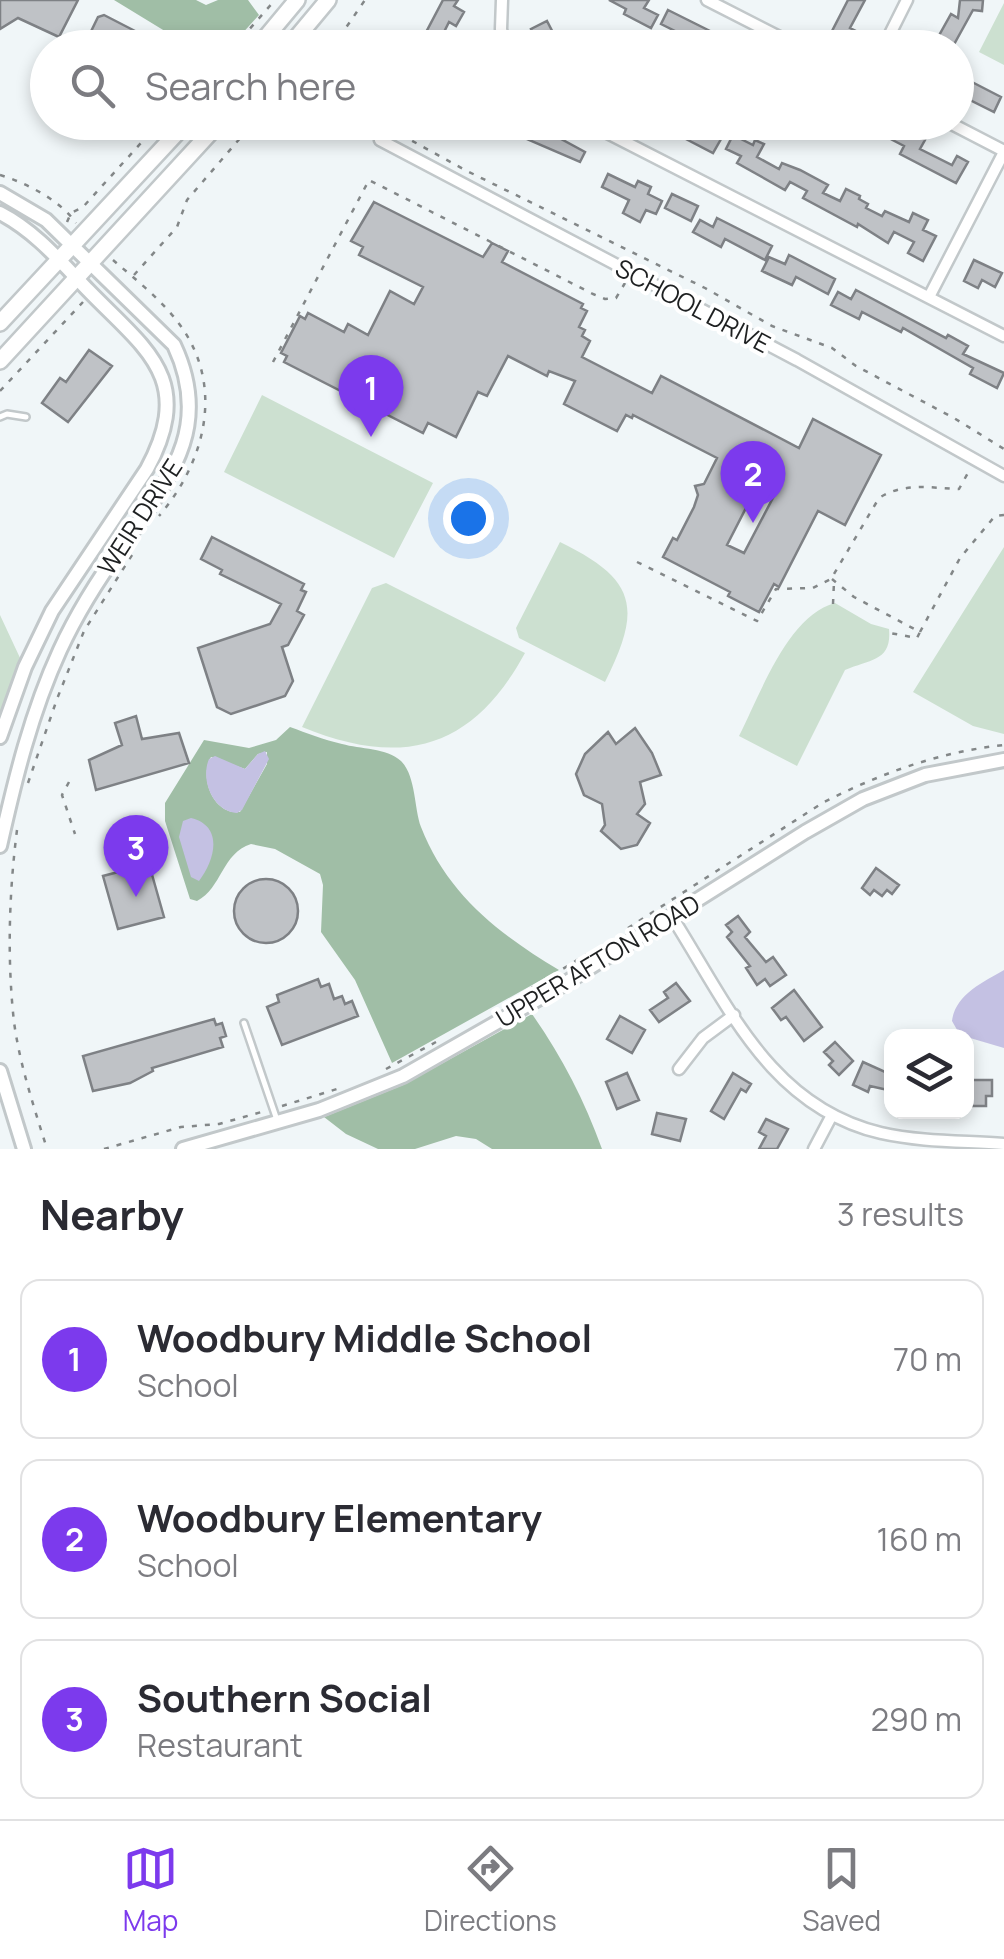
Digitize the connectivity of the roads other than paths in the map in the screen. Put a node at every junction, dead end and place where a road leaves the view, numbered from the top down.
1 (297, 0) edge
2 (328, 0) edge
3 (502, 0) edge
4 (709, 0) edge
5 (907, 0) edge
6 (271, 30) edge
7 (303, 30) edge
8 (501, 30) edge
9 (766, 30) edge
10 (892, 30) edge
11 (974, 136) edge
12 (170, 140) edge
13 (204, 140) edge
14 (380, 140) dead end
15 (621, 140) edge
16 (1004, 152) edge
17 (0, 193) edge
18 (0, 213) edge
19 (73, 246) junction
20 (60, 261) junction
21 (90, 264) junction
22 (77, 278) junction
23 (929, 297) junction
24 (0, 324) edge
25 (1004, 336) edge
26 (0, 361) edge
27 (0, 417) edge
28 (26, 417) dead end
29 (1004, 476) edge
30 (0, 737) edge
31 (1004, 760) edge
32 (0, 846) edge
33 (672, 918) junction
34 (734, 1015) junction
35 (244, 1024) dead end
36 (678, 1069) dead end
37 (0, 1071) edge
38 (276, 1115) junction
39 (832, 1115) junction
40 (1004, 1144) edge
41 (24, 1149) edge
42 (184, 1149) edge
43 (814, 1149) edge

1 - 6 main road
2 - 7 main road
3 - 8 street
4 - 9 street
5 - 10 street
11 - 16 street
12 - 19 main road
13 - 21 main road
14 - 29 street, SCHOOL DRIVE
15 - 23 street
16 - 23 street
17 - 19 street, WEIR DRIVE
18 - 20 street, WEIR DRIVE
19 - 20 main road
19 - 21 street, WEIR DRIVE
20 - 22 street, WEIR DRIVE
20 - 24 main road
21 - 22 main road
21 - 32 street, WEIR DRIVE
22 - 26 main road
22 - 30 street, WEIR DRIVE
23 - 25 street
27 - 28 lane
31 - 33 street, UPPER AFTON ROAD
33 - 34 street
33 - 38 street, UPPER AFTON ROAD
34 - 36 street
34 - 39 street
35 - 38 lane
37 - 41 street
38 - 42 street, UPPER AFTON ROAD
39 - 40 street
39 - 43 street

